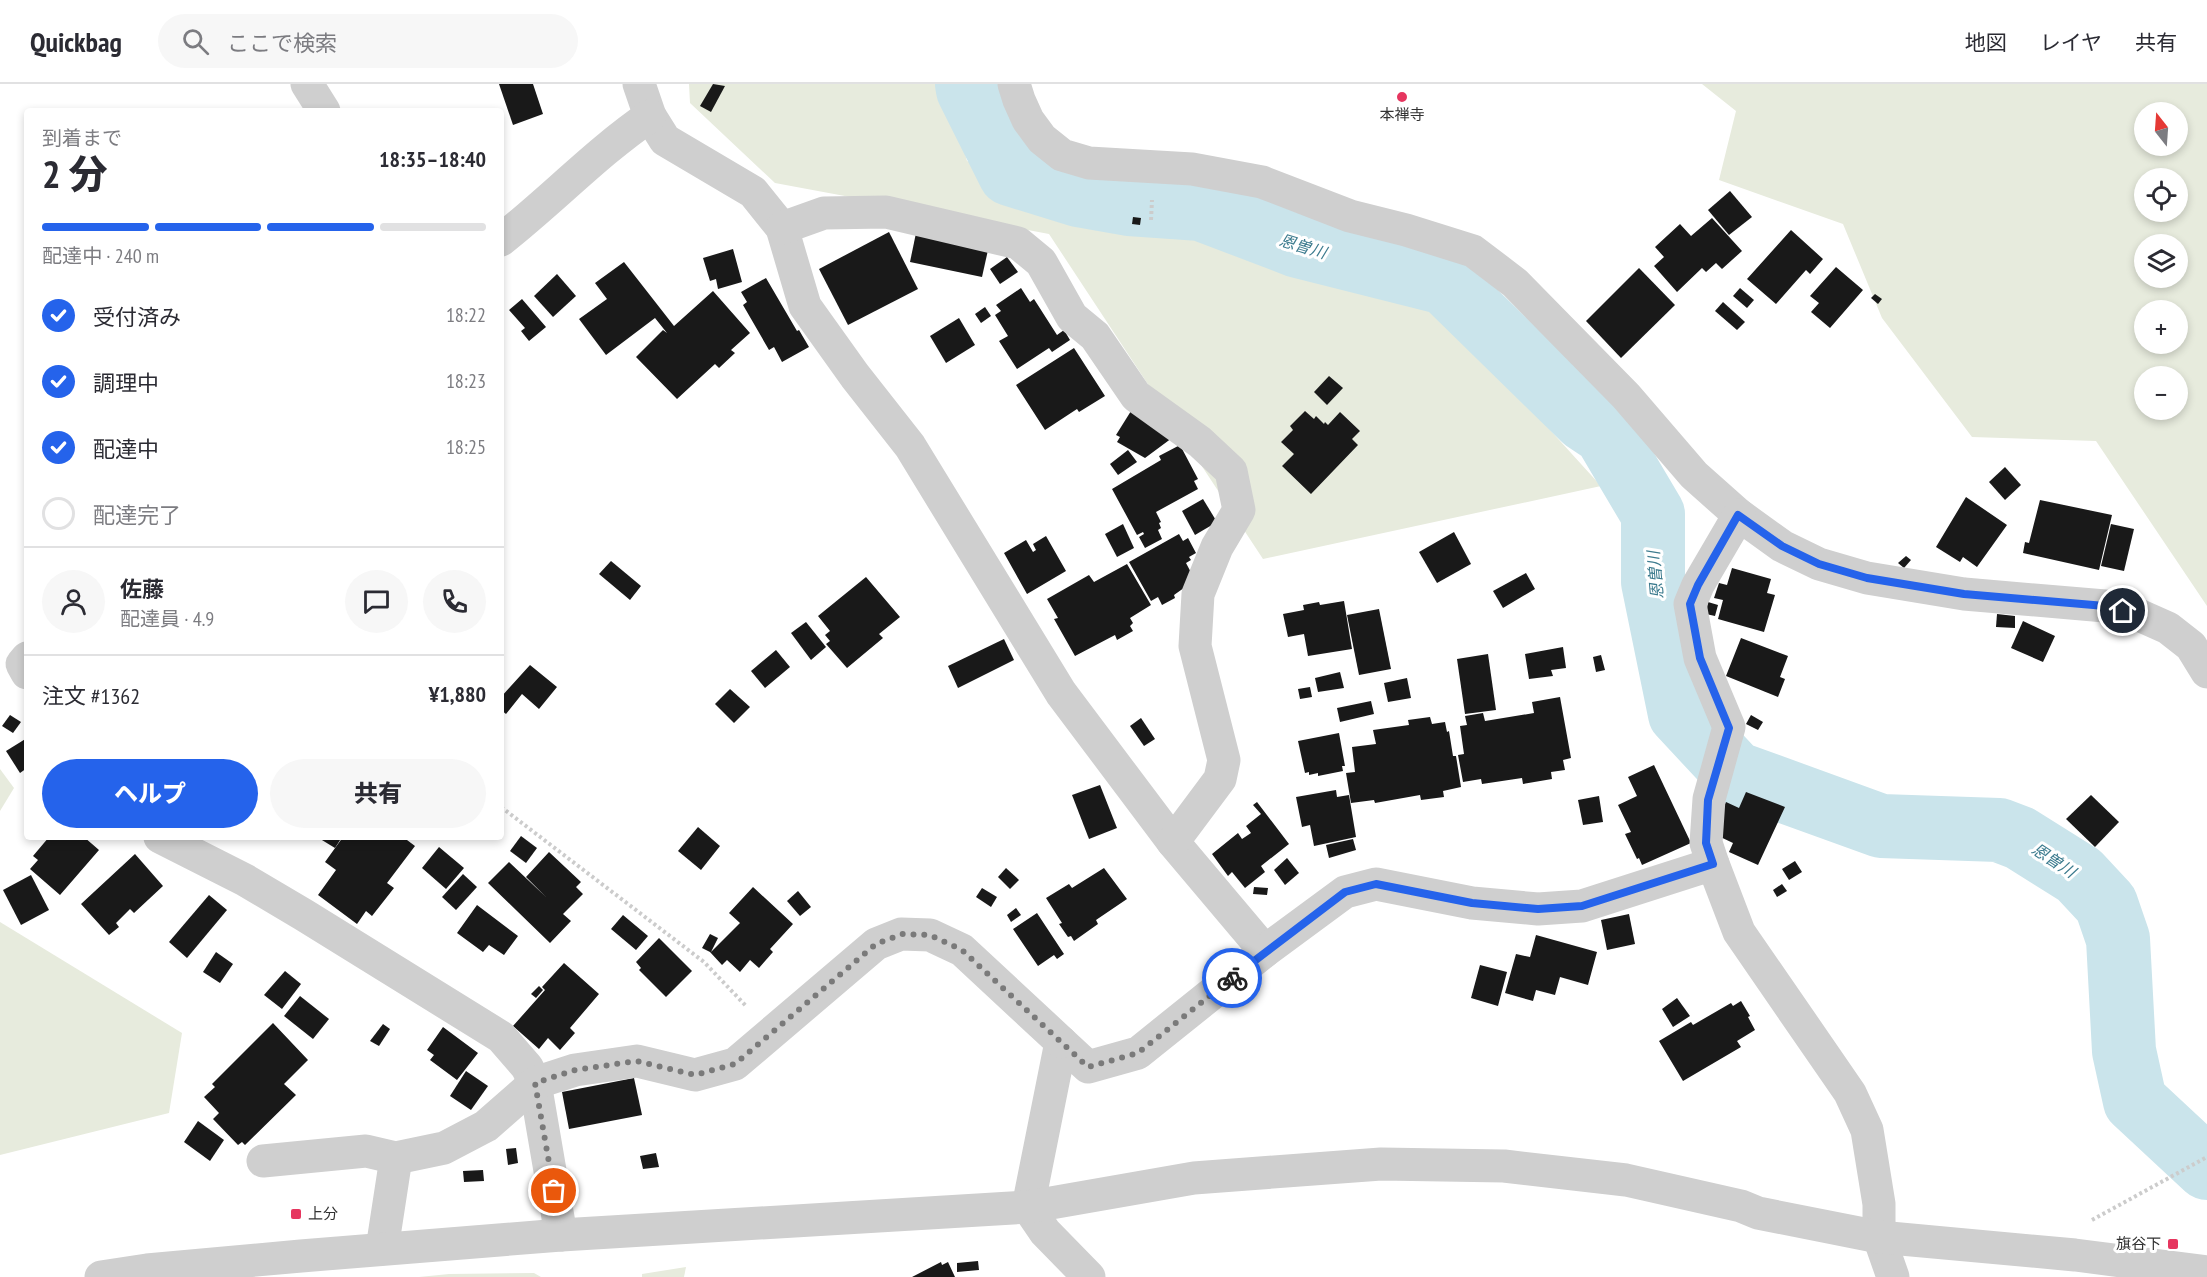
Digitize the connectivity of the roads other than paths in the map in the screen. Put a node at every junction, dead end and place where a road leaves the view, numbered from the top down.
1 (307, 84) edge
2 (639, 84) edge
3 (1014, 84) edge
4 (322, 108) edge
5 (650, 116) junction
6 (783, 228) junction
7 (504, 238) edge
8 (1738, 515) junction
9 (2207, 672) edge
10 (166, 840) edge
11 (1173, 842) junction
12 (1713, 864) junction
13 (1265, 951) junction
14 (1061, 1042) junction
15 (535, 1083) junction
16 (396, 1158) junction
17 (262, 1161) dead end
18 (1028, 1207) junction
19 (561, 1235) junction
20 (1880, 1237) junction
21 (382, 1249) junction
22 (2207, 1272) edge
23 (101, 1277) edge
24 (1089, 1277) edge
25 (1893, 1277) edge

1 - 4 street
2 - 5 street
3 - 8 street
5 - 6 street
5 - 7 street
6 - 11 street
6 - 11 street
8 - 9 street
8 - 12 street
10 - 15 street
11 - 13 street
12 - 13 street
12 - 20 street
13 - 14 street
14 - 15 street
14 - 18 street
15 - 16 street
15 - 19 street
16 - 17 street
16 - 21 street
18 - 19 street
18 - 20 street
18 - 24 street
19 - 21 street
20 - 22 street
20 - 25 street
21 - 23 street

